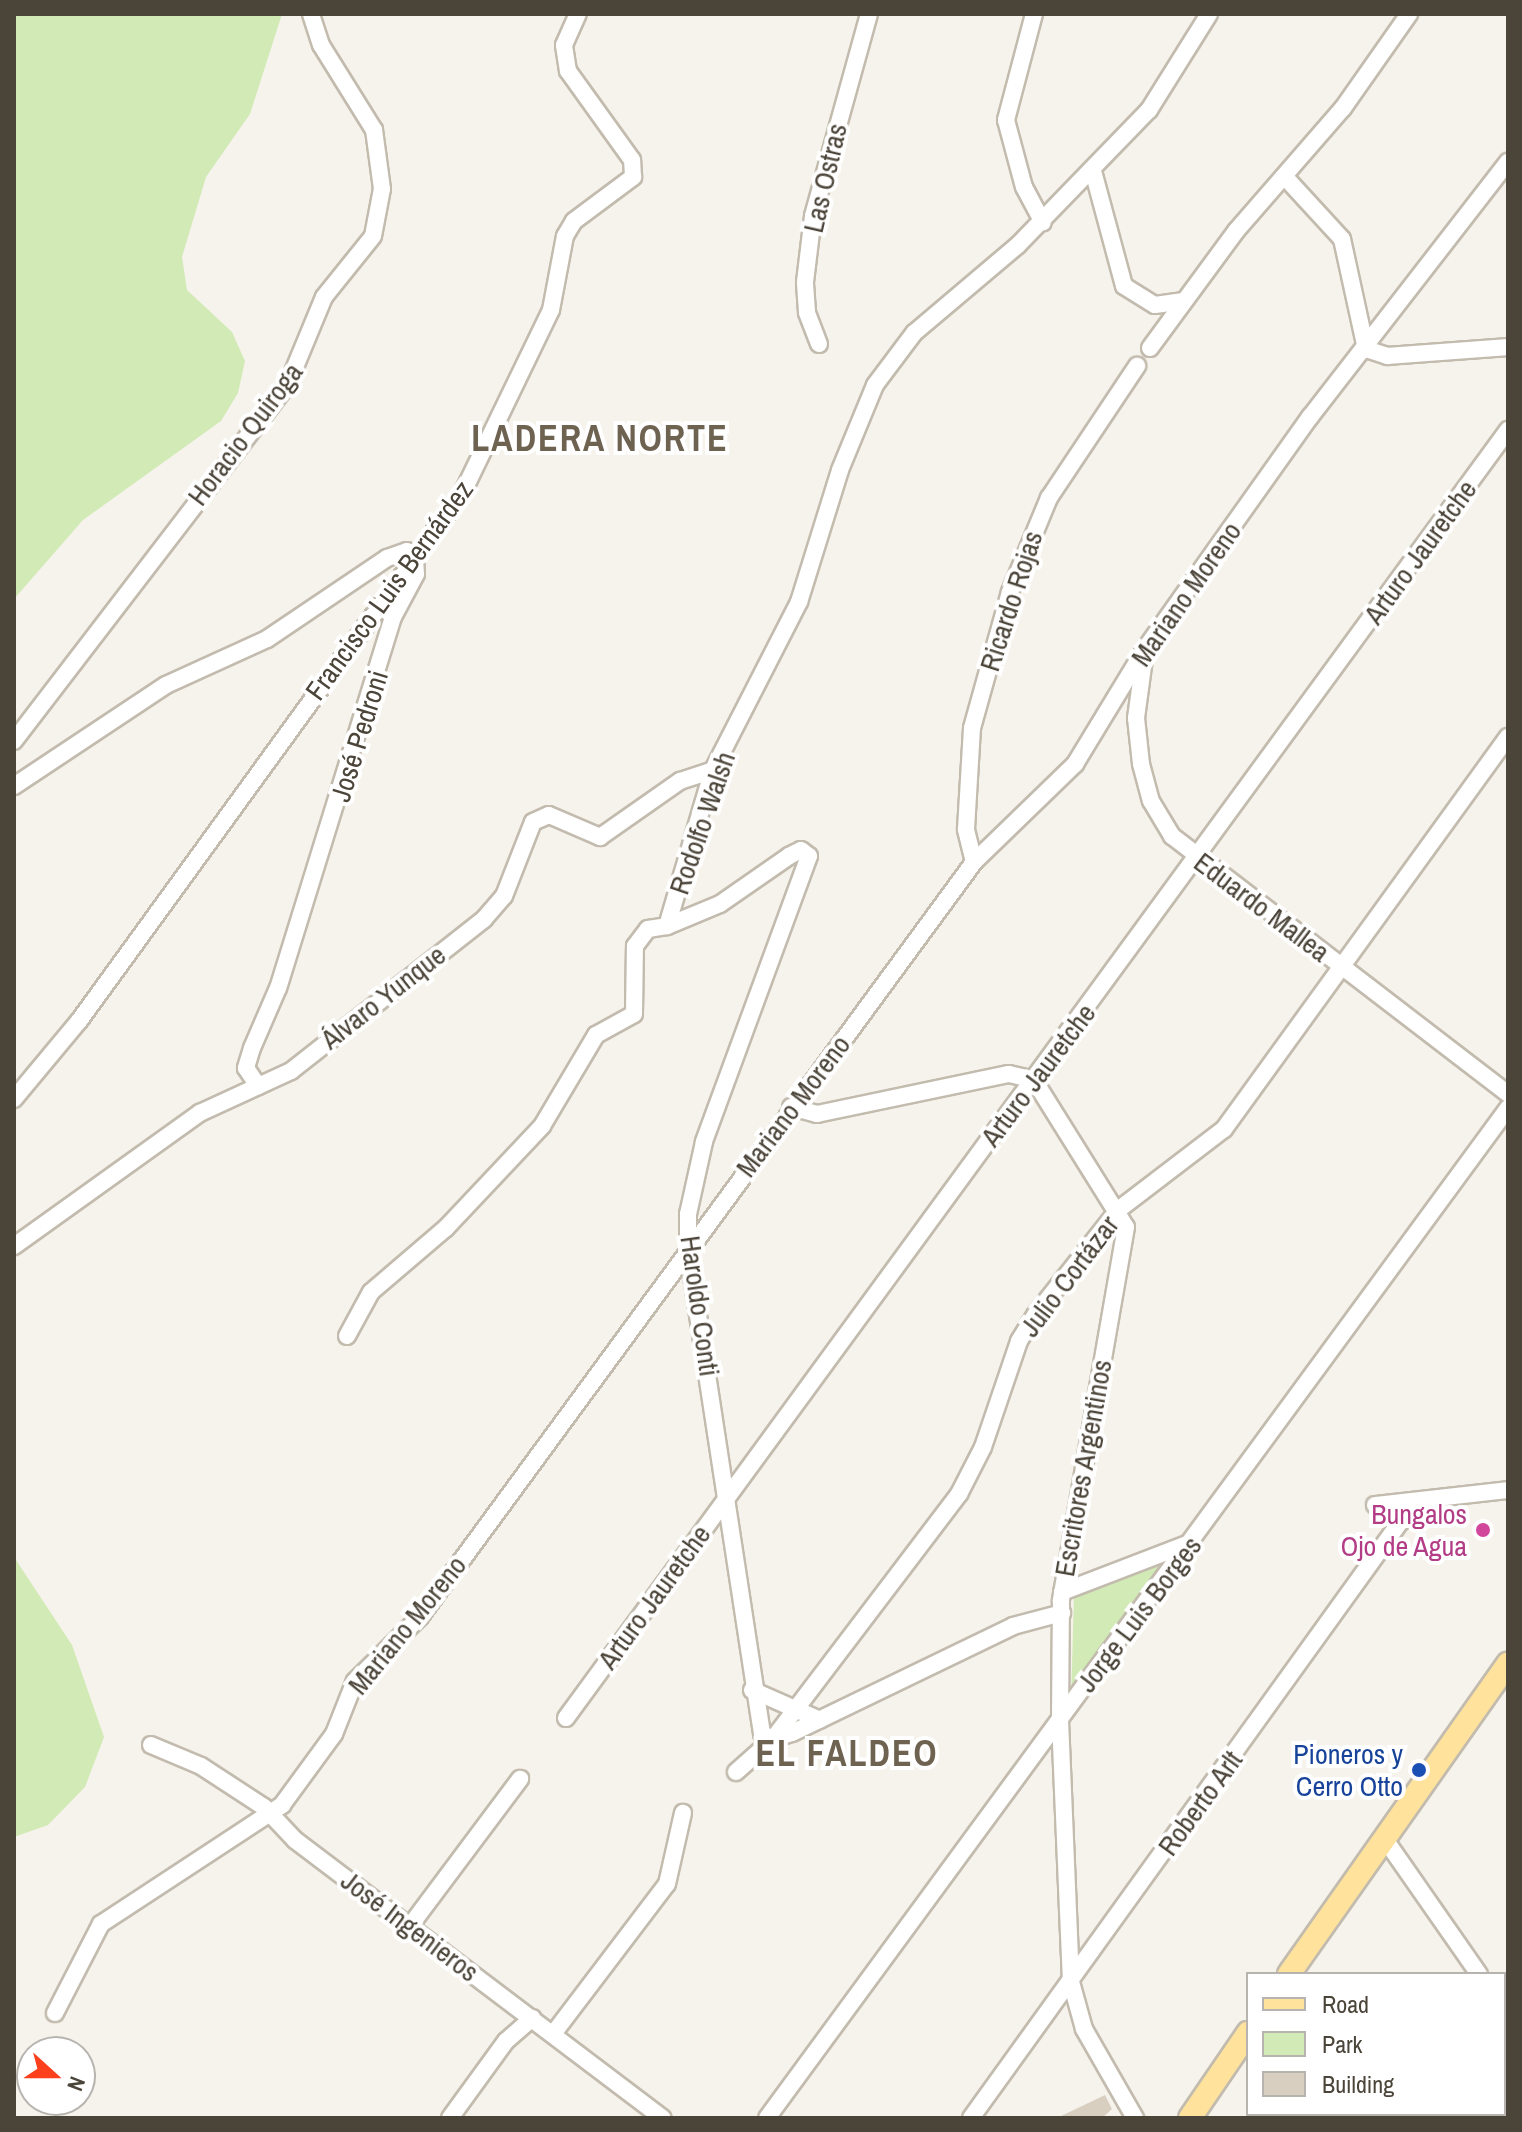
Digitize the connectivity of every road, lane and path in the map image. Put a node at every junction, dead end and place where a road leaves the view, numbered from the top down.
1 (311, 14) edge
2 (578, 14) edge
3 (869, 14) edge
4 (1034, 14) edge
5 (1209, 14) edge
6 (1409, 14) edge
7 (1508, 162) edge
8 (1093, 171) junction
9 (1285, 177) junction
10 (1043, 222) junction
11 (1184, 301) junction
12 (819, 344) dead end
13 (1508, 347) edge
14 (1150, 348) dead end
15 (1366, 349) junction
16 (1137, 366) dead end
17 (1508, 430) edge
18 (415, 557) junction
19 (1145, 649) junction
20 (1508, 737) edge
21 (14, 741) edge
22 (713, 770) junction
23 (14, 786) edge
24 (1197, 859) junction
25 (974, 862) junction
26 (667, 926) junction
27 (1340, 966) junction
28 (1034, 1080) junction
29 (258, 1086) junction
30 (1508, 1094) edge
31 (14, 1099) edge
32 (791, 1107) junction
33 (1508, 1108) edge
34 (1118, 1210) junction
35 (14, 1246) edge
36 (688, 1250) junction
37 (347, 1336) dead end
38 (1508, 1490) edge
39 (729, 1494) junction
40 (1437, 1501) junction
41 (1375, 1505) dead end
42 (1192, 1542) junction
43 (1062, 1592) junction
44 (1062, 1613) junction
45 (1505, 1675) edge
46 (752, 1690) junction
47 (794, 1708) junction
48 (566, 1718) dead end
49 (820, 1720) junction
50 (1060, 1720) junction
51 (773, 1739) junction
52 (151, 1745) dead end
53 (736, 1772) dead end
54 (520, 1779) dead end
55 (683, 1813) dead end
56 (270, 1814) junction
57 (1384, 1838) junction
58 (410, 1926) junction
59 (1290, 1972) edge
60 (1478, 1972) edge
61 (1071, 1982) junction
62 (55, 2013) dead end
63 (532, 2018) junction
64 (553, 2034) junction
65 (1246, 2036) edge
66 (450, 2118) edge
67 (663, 2118) edge
68 (767, 2118) edge
69 (971, 2118) edge
70 (1135, 2118) edge
71 (1190, 2118) edge

1 - 21 street, Horacio Quiroga
2 - 18 street, Francisco Luis Bernárdez
3 - 12 street, Las Ostras
4 - 10 street
5 - 8 street, Rodolfo Walsh
6 - 9 street
7 - 15 street, Mariano Moreno
8 - 10 street, Rodolfo Walsh
8 - 11 street
9 - 11 street
9 - 15 street
10 - 22 street, Rodolfo Walsh
11 - 14 street
13 - 15 street
15 - 19 street, Mariano Moreno
16 - 25 street, Ricardo Rojas
17 - 24 street, Arturo Jauretche
18 - 23 street
18 - 29 street, José Pedroni
18 - 31 street, Francisco Luis Bernárdez
19 - 24 street, Eduardo Mallea
19 - 25 street, Mariano Moreno
20 - 27 street, Julio Cortázar
22 - 26 street, Rodolfo Walsh
22 - 29 street, Álvaro Yunque
24 - 27 street, Eduardo Mallea
24 - 28 street, Arturo Jauretche
25 - 32 street, Mariano Moreno
26 - 36 street, Haroldo Conti
26 - 37 street, Rodolfo Walsh
27 - 30 street, Eduardo Mallea
27 - 34 street, Julio Cortázar
28 - 32 street
28 - 34 street, Escritores Argentinos
28 - 39 street, Arturo Jauretche
29 - 35 street, Álvaro Yunque
32 - 36 street, Mariano Moreno
33 - 42 street, Jorge Luis Borges
34 - 43 street, Escritores Argentinos
34 - 47 street, Julio Cortázar
36 - 39 street, Haroldo Conti
36 - 56 street, Mariano Moreno
38 - 40 street
39 - 46 street, Haroldo Conti
39 - 48 street, Arturo Jauretche
40 - 41 street
40 - 61 street, Roberto Arlt
42 - 43 street
42 - 50 street, Jorge Luis Borges
43 - 44 street, Escritores Argentinos
44 - 49 street
44 - 50 street, Escritores Argentinos
45 - 57 main road
46 - 47 street
46 - 51 street, Haroldo Conti
47 - 49 street
47 - 51 street, Julio Cortázar
49 - 51 street
50 - 61 street, Escritores Argentinos
50 - 68 street, Jorge Luis Borges
51 - 53 street, Julio Cortázar
52 - 56 street, José Ingenieros
54 - 58 street
55 - 64 street
56 - 58 street, José Ingenieros
56 - 62 street, Mariano Moreno
57 - 59 main road
57 - 60 street
58 - 63 street, José Ingenieros
61 - 69 street, Roberto Arlt
61 - 70 street, Escritores Argentinos
63 - 64 street, José Ingenieros
63 - 66 street
64 - 67 street, José Ingenieros
65 - 71 main road

